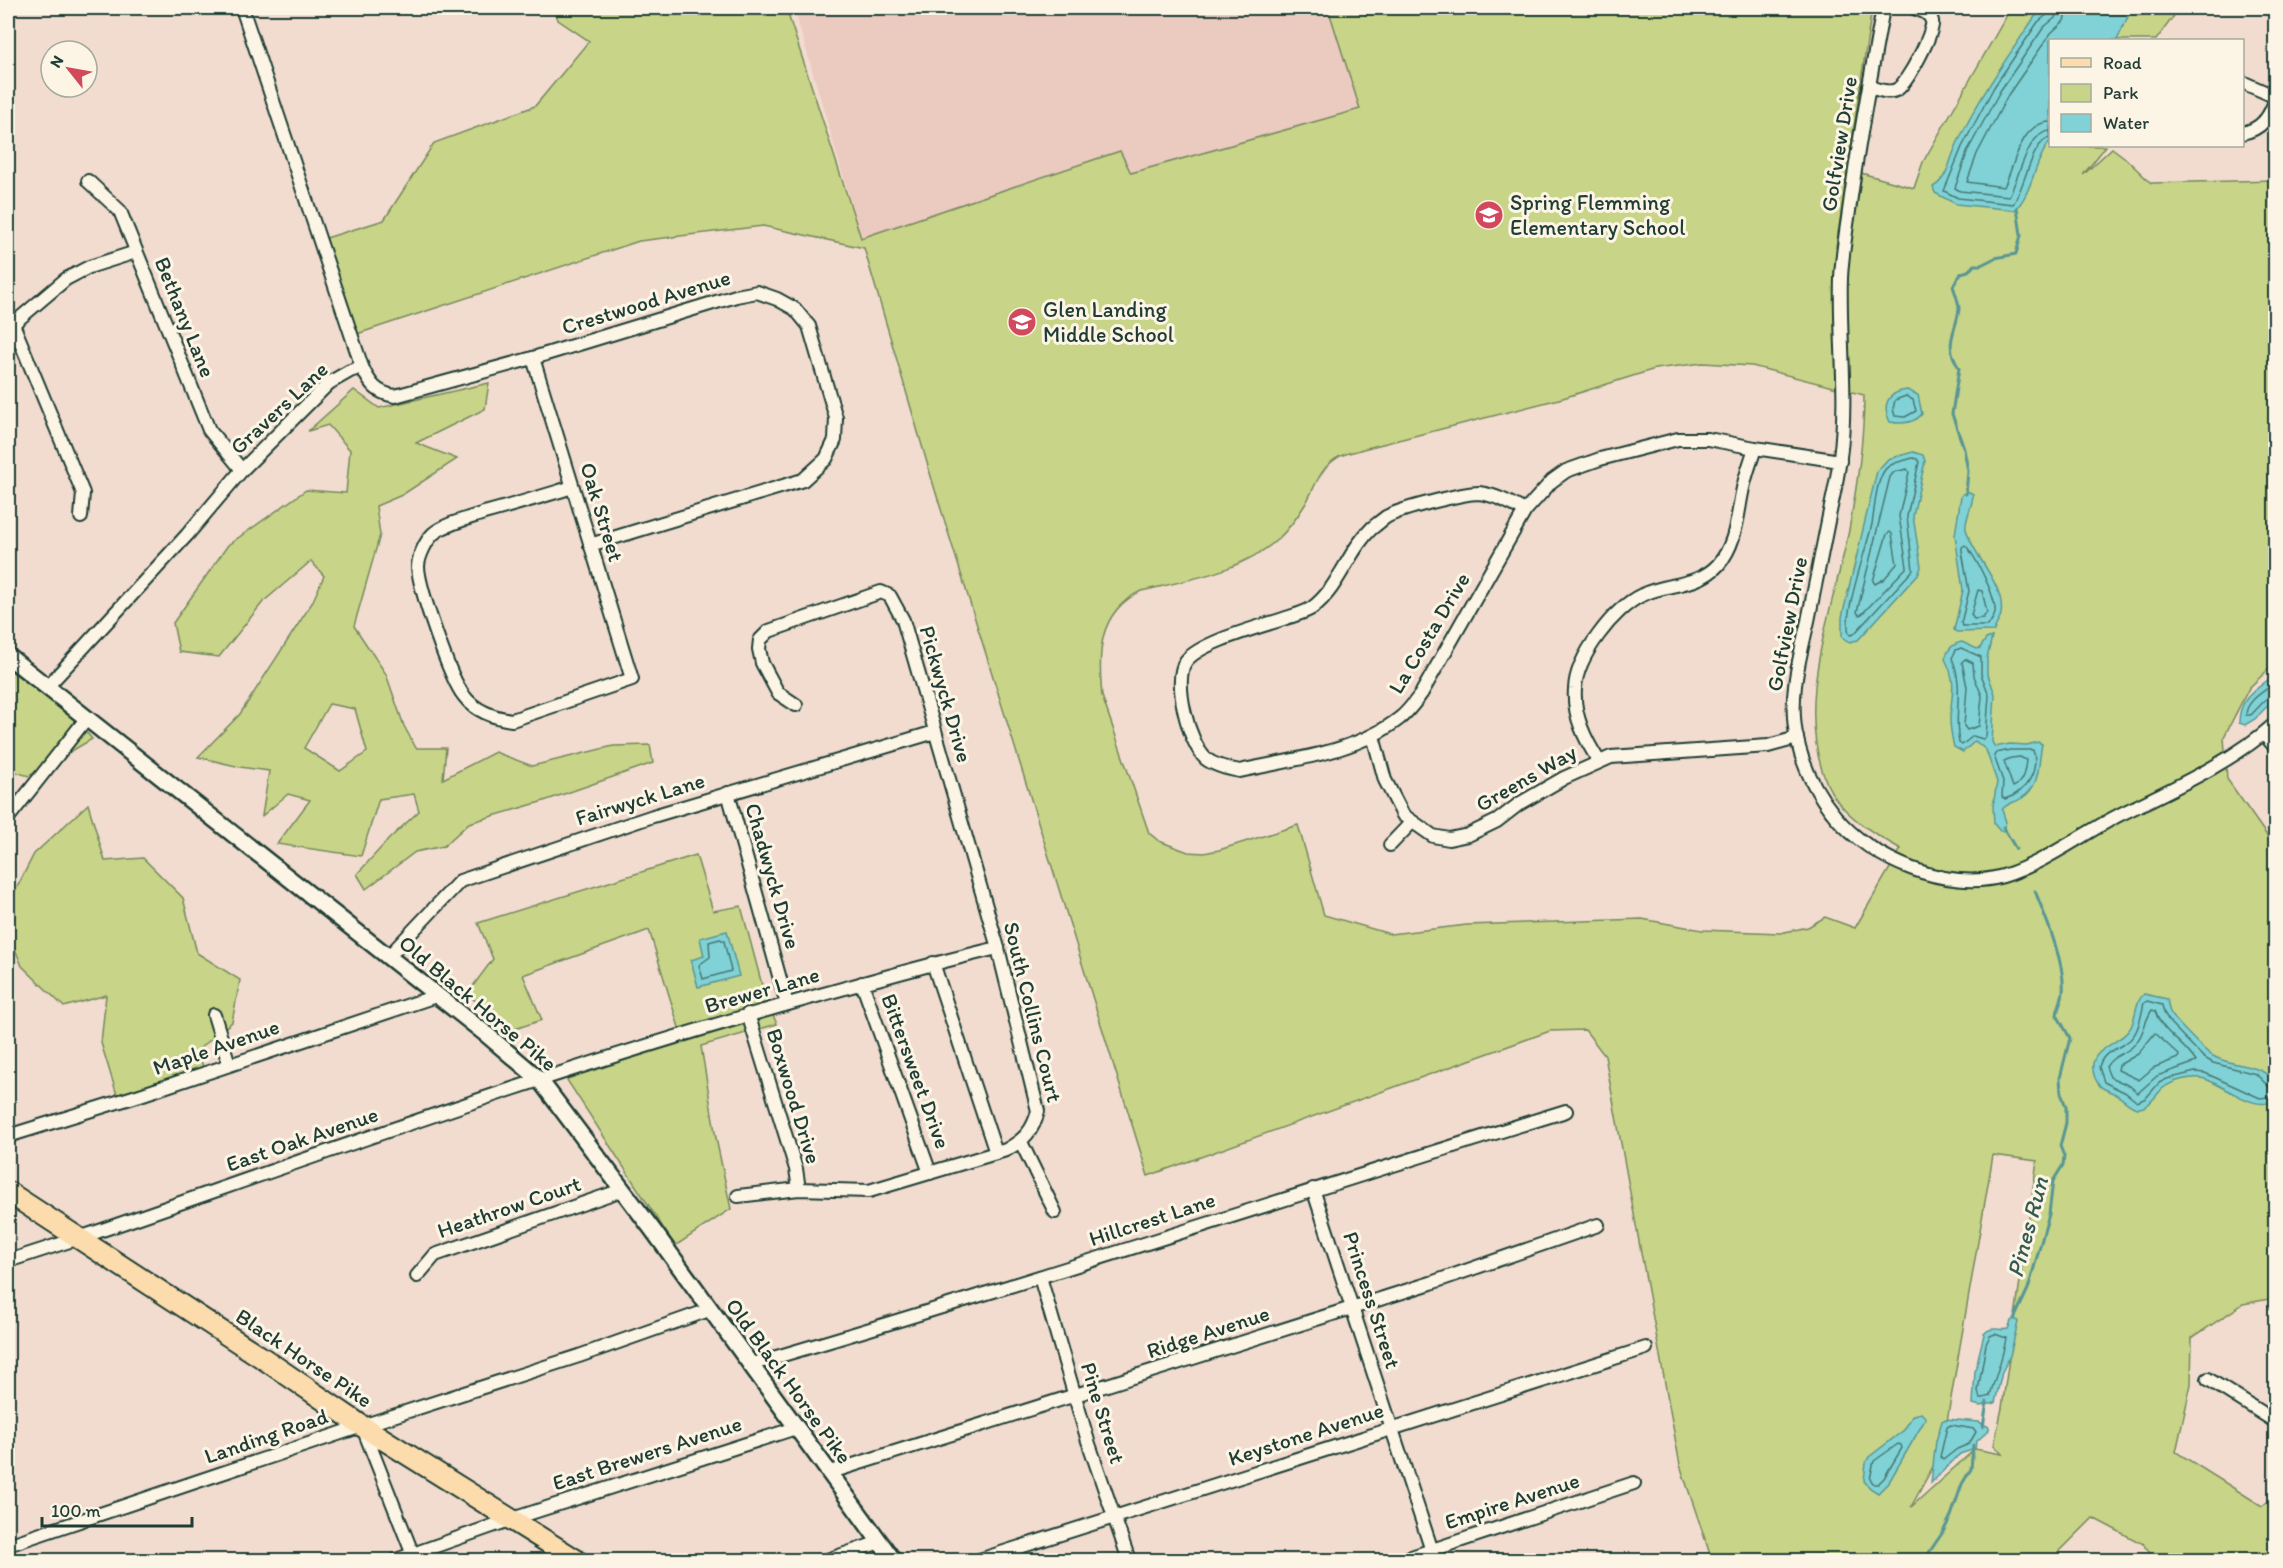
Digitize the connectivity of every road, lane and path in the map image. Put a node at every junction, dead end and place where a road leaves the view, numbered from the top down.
1 (242, 8) edge
2 (1882, 8) edge
3 (1914, 8) edge
4 (2244, 83) edge
5 (1869, 87) junction
6 (2276, 98) edge
7 (2244, 132) edge
8 (88, 181) dead end
9 (136, 252) junction
10 (10, 325) edge
11 (533, 358) junction
12 (362, 367) junction
13 (1755, 448) junction
14 (1840, 461) junction
15 (243, 470) junction
16 (573, 487) junction
17 (1525, 511) junction
18 (81, 517) dead end
19 (590, 545) junction
20 (8, 656) edge
21 (46, 687) junction
22 (796, 705) dead end
23 (86, 719) junction
24 (2276, 723) edge
25 (935, 732) junction
26 (2264, 734) junction
27 (1373, 736) junction
28 (1797, 738) junction
29 (2276, 748) edge
30 (1599, 761) junction
31 (728, 794) junction
32 (958, 812) joint
33 (8, 818) edge
34 (1412, 822) junction
35 (1390, 845) dead end
36 (998, 948) junction
37 (388, 957) junction
38 (933, 963) junction
39 (862, 983) junction
40 (436, 996) junction
41 (787, 1004) junction
42 (748, 1014) junction
43 (214, 1015) dead end
44 (229, 1064) junction
45 (539, 1079) junction
46 (1566, 1111) dead end
47 (8, 1136) edge
48 (1021, 1142) junction
49 (996, 1153) junction
50 (930, 1173) junction
51 (799, 1189) junction
52 (1313, 1189) junction
53 (622, 1190) junction
54 (8, 1192) edge
55 (738, 1196) dead end
56 (1055, 1212) dead end
57 (1598, 1225) dead end
58 (79, 1238) junction
59 (8, 1261) edge
60 (417, 1276) dead end
61 (1040, 1277) junction
62 (1353, 1307) junction
63 (709, 1310) junction
64 (1646, 1348) dead end
65 (749, 1365) junction
66 (2208, 1379) dead end
67 (1077, 1396) junction
68 (2276, 1422) edge
69 (362, 1426) junction
70 (796, 1428) junction
71 (1391, 1429) junction
72 (828, 1473) junction
73 (1634, 1483) dead end
74 (1114, 1517) junction
75 (512, 1519) junction
76 (880, 1542) junction
77 (8, 1545) edge
78 (1433, 1555) edge
79 (414, 1557) edge
80 (396, 1560) edge
81 (576, 1560) edge
82 (827, 1560) edge
83 (893, 1560) edge
84 (979, 1560) edge
85 (1129, 1560) edge
86 (1402, 1560) edge

1 - 12 street, Gravers Lane
2 - 5 street, Golfview Drive
3 - 5 street
4 - 6 street
5 - 14 street, Golfview Drive
6 - 7 street
8 - 9 street, Bethany Lane
9 - 10 street
9 - 15 street, Bethany Lane
10 - 18 street
11 - 12 street, Crestwood Avenue
11 - 16 street, Oak Street
11 - 19 street, Crestwood Avenue
12 - 15 street, Gravers Lane
13 - 14 street, La Costa Drive
13 - 17 street, La Costa Drive
13 - 30 street
14 - 28 street, Golfview Drive
15 - 21 street, Gravers Lane
16 - 19 street, Oak Street
16 - 19 street, Oak Street
17 - 27 street, La Costa Drive
17 - 27 street, La Costa Drive
20 - 21 street, Old Black Horse Pike
21 - 23 street, Old Black Horse Pike
22 - 25 street, Pickwyck Drive
23 - 33 street
23 - 37 street, Old Black Horse Pike
24 - 26 street, Golfview Drive
25 - 31 street, Fairwyck Lane
25 - 32 street, Pickwyck Drive
26 - 28 street, Golfview Drive
26 - 29 street
27 - 34 street, Greens Way
28 - 30 street, Greens Way
30 - 34 street, Greens Way
31 - 37 street, Fairwyck Lane
31 - 41 street, Chadwyck Drive
32 - 36 street, South Collins Court
34 - 35 street
36 - 38 street, Brewer Lane
36 - 48 street, South Collins Court
37 - 40 street, Old Black Horse Pike
38 - 39 street, Brewer Lane
38 - 49 street
39 - 41 street, Brewer Lane
39 - 50 street, Bittersweet Drive
40 - 44 street, Maple Avenue
40 - 45 street, Old Black Horse Pike
41 - 42 street, Brewer Lane
42 - 45 street, Brewer Lane
42 - 51 street, Boxwood Drive
43 - 44 street
44 - 47 street, Maple Avenue
45 - 53 street, Old Black Horse Pike
45 - 58 street, East Oak Avenue
46 - 52 street, Hillcrest Lane
48 - 49 street
48 - 56 street
49 - 50 street
50 - 51 street
51 - 55 street
52 - 61 street, Hillcrest Lane
52 - 62 street, Princess Street
53 - 60 street, Heathrow Court
53 - 63 street, Old Black Horse Pike
54 - 58 main road, Black Horse Pike
57 - 62 street, Ridge Avenue
58 - 59 street, East Oak Avenue
58 - 69 main road, Black Horse Pike
61 - 65 street, Hillcrest Lane
61 - 67 street, Pine Street
62 - 67 street, Ridge Avenue
62 - 71 street, Princess Street
63 - 65 street, Old Black Horse Pike
63 - 69 street, Landing Road
64 - 71 street, Keystone Avenue
65 - 70 street, Old Black Horse Pike
66 - 68 street
67 - 72 street, Ridge Avenue
67 - 74 street, Pine Street
69 - 75 main road, Black Horse Pike
69 - 77 street, Landing Road
69 - 79 street
70 - 72 street, Old Black Horse Pike
70 - 75 street, East Brewers Avenue
71 - 74 street, Keystone Avenue
71 - 78 street, Princess Street
72 - 76 street, Old Black Horse Pike
73 - 78 street, Empire Avenue
74 - 84 street, Keystone Avenue
74 - 85 street, Pine Street
75 - 79 street, East Brewers Avenue
75 - 81 main road, Black Horse Pike
76 - 82 street
76 - 83 street, Old Black Horse Pike
78 - 86 street, Empire Avenue
79 - 80 street, East Brewers Avenue

